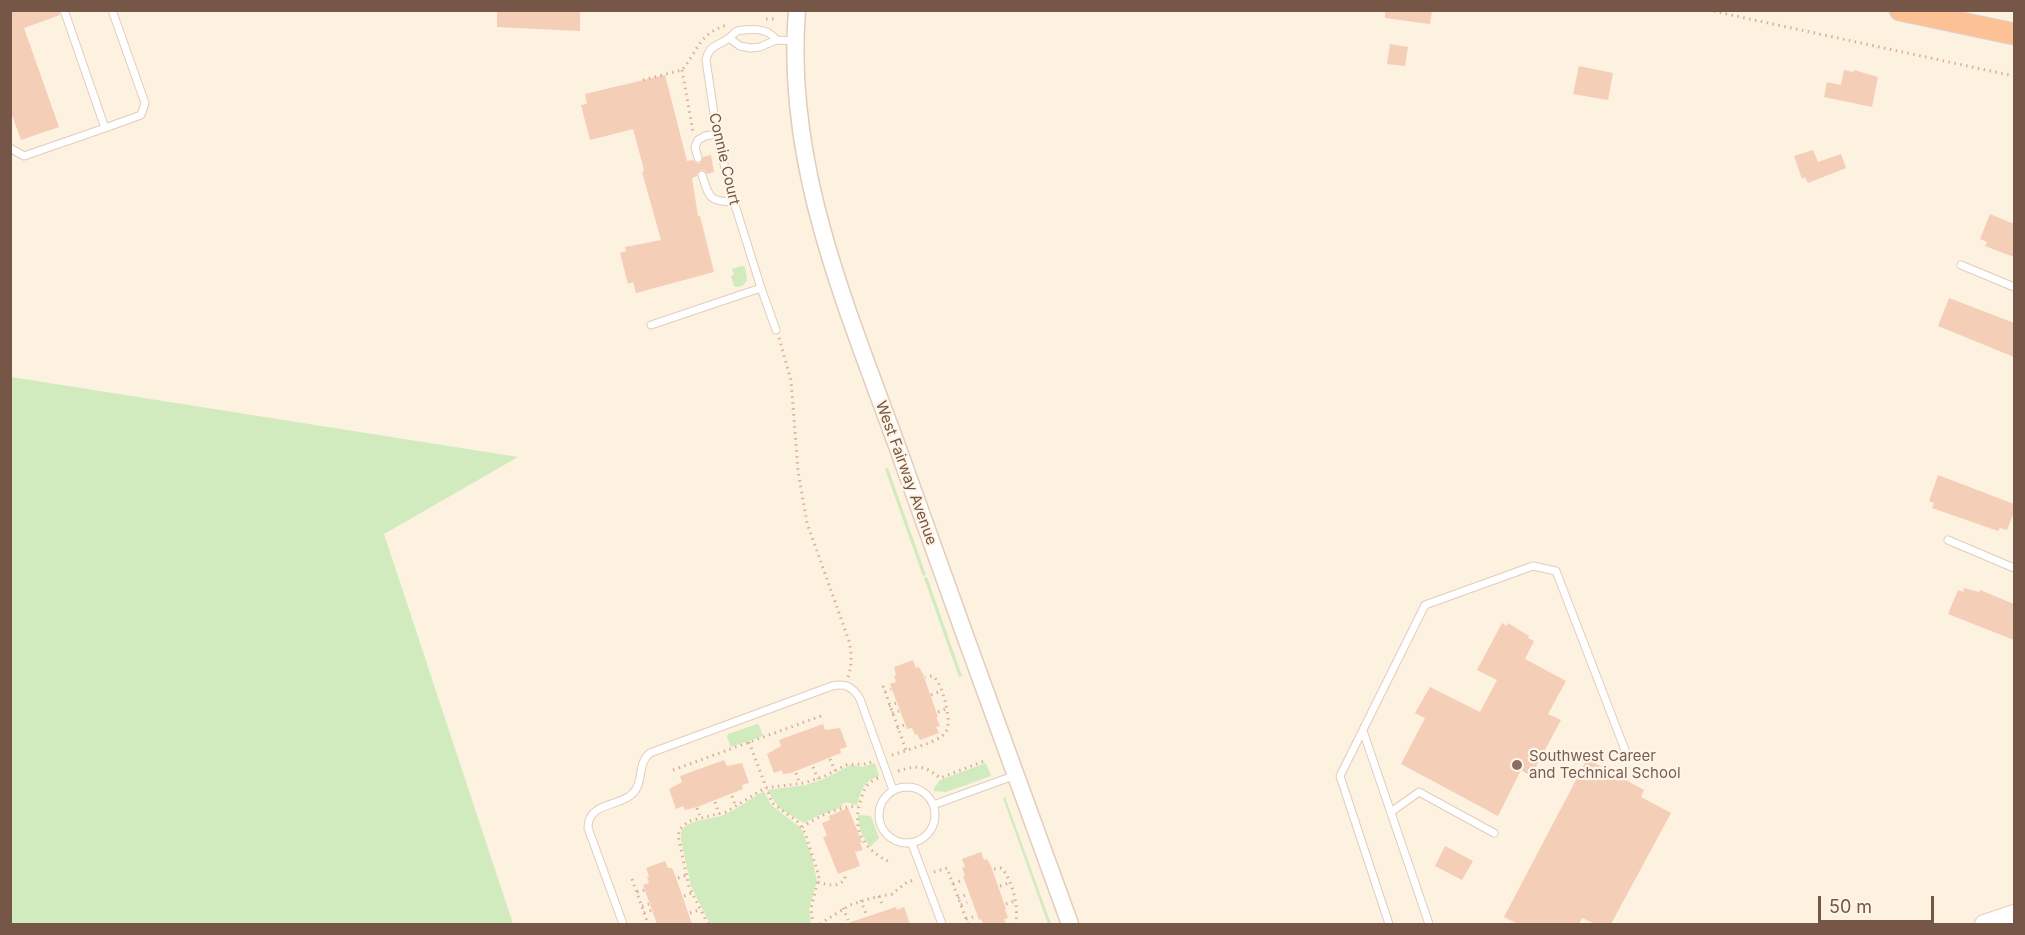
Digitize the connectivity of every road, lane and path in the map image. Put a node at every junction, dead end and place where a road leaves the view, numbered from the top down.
1 (64, 10) edge
2 (112, 10) edge
3 (797, 10) edge
4 (1708, 10) edge
5 (1900, 10) edge
6 (2014, 34) edge
7 (729, 38) junction
8 (776, 40) junction
9 (795, 41) junction
10 (2014, 76) edge
11 (643, 80) dead end
12 (105, 128) junction
13 (692, 134) dead end
14 (717, 134) junction
15 (10, 148) edge
16 (698, 158) dead end
17 (702, 175) dead end
18 (733, 202) junction
19 (1961, 265) dead end
20 (2014, 287) edge
21 (761, 288) junction
22 (651, 325) dead end
23 (776, 330) joint
24 (1948, 540) dead end
25 (2014, 568) edge
26 (925, 677) dead end
27 (846, 684) junction
28 (883, 686) dead end
29 (891, 689) dead end
30 (941, 691) junction
31 (885, 692) junction
32 (931, 695) dead end
33 (896, 703) dead end
34 (890, 706) junction
35 (946, 709) junction
36 (899, 711) dead end
37 (938, 712) dead end
38 (892, 713) junction
39 (821, 716) dead end
40 (816, 718) junction
41 (802, 723) junction
42 (818, 724) dead end
43 (904, 725) dead end
44 (794, 726) junction
45 (897, 728) junction
46 (804, 730) dead end
47 (780, 731) junction
48 (1363, 731) junction
49 (796, 733) dead end
50 (783, 738) dead end
51 (749, 742) junction
52 (906, 750) junction
53 (1625, 750) dead end
54 (718, 754) junction
55 (892, 755) dead end
56 (704, 759) junction
57 (830, 759) dead end
58 (987, 760) dead end
59 (696, 761) junction
60 (720, 761) dead end
61 (874, 761) dead end
62 (706, 765) dead end
63 (682, 766) junction
64 (813, 767) dead end
65 (699, 768) dead end
66 (673, 770) dead end
67 (835, 771) junction
68 (898, 771) dead end
69 (684, 773) dead end
70 (795, 773) dead end
71 (1016, 775) junction
72 (880, 777) dead end
73 (818, 779) junction
74 (800, 784) junction
75 (765, 788) junction
76 (893, 790) junction
77 (732, 796) dead end
78 (715, 802) dead end
79 (933, 805) junction
80 (736, 807) junction
81 (858, 807) junction
82 (697, 808) dead end
83 (1391, 813) junction
84 (719, 814) junction
85 (701, 819) junction
86 (802, 827) junction
87 (1494, 833) dead end
88 (912, 844) junction
89 (892, 863) dead end
90 (994, 869) dead end
91 (934, 872) dead end
92 (845, 874) dead end
93 (687, 875) junction
94 (678, 878) dead end
95 (632, 879) dead end
96 (916, 879) dead end
97 (960, 881) dead end
98 (818, 882) junction
99 (1010, 883) junction
100 (953, 884) junction
101 (1000, 886) dead end
102 (645, 890) dead end
103 (637, 892) junction
104 (692, 893) junction
105 (965, 895) dead end
106 (684, 896) dead end
107 (879, 896) junction
108 (958, 898) junction
109 (861, 900) junction
110 (1015, 901) junction
111 (967, 902) dead end
112 (649, 904) dead end
113 (1006, 904) dead end
114 (961, 905) junction
115 (642, 906) junction
116 (883, 907) dead end
117 (843, 908) junction
118 (652, 910) dead end
119 (700, 910) junction
120 (645, 914) junction
121 (690, 914) dead end
122 (866, 914) dead end
123 (2014, 914) edge
124 (973, 917) dead end
125 (966, 919) junction
126 (848, 920) dead end
127 (623, 924) edge
128 (648, 924) edge
129 (708, 924) edge
130 (813, 924) edge
131 (820, 924) edge
132 (942, 924) edge
133 (968, 924) edge
134 (1015, 924) edge
135 (1070, 924) edge
136 (1389, 924) edge
137 (1429, 924) edge
138 (1984, 924) edge

1 - 12 lane
2 - 12 lane
3 - 9 street, West Fairway Avenue
4 - 10 path
5 - 6 highway
7 - 8 lane, Connie Court
7 - 8 lane, Connie Court
7 - 14 lane, Connie Court
8 - 9 lane, Connie Court
9 - 71 street, West Fairway Avenue
11 - 13 path
12 - 15 lane
14 - 16 lane
14 - 18 lane, Connie Court
17 - 18 lane
18 - 21 lane, Connie Court
19 - 20 lane
21 - 22 lane
21 - 23 lane, Connie Court
23 - 27 path
24 - 25 lane
26 - 30 path
27 - 76 lane
27 - 127 lane
28 - 31 path
29 - 31 path
30 - 32 path
30 - 35 path
31 - 34 path
33 - 34 path
34 - 38 path
35 - 37 path
35 - 52 path
36 - 38 path
38 - 45 path
39 - 40 path
40 - 41 path
40 - 42 path
41 - 44 path
41 - 46 path
43 - 45 path
44 - 47 path
44 - 49 path
45 - 52 path
47 - 50 path
47 - 51 path
48 - 53 lane
48 - 83 lane
48 - 136 lane
51 - 54 path
51 - 75 path
52 - 55 path
54 - 56 path
54 - 60 path
56 - 59 path
56 - 62 path
57 - 67 path
58 - 68 path
59 - 63 path
59 - 65 path
61 - 67 path
63 - 66 path
63 - 69 path
64 - 73 path
67 - 73 path
70 - 74 path
71 - 79 lane
71 - 135 street, West Fairway Avenue
72 - 81 path
73 - 74 path
74 - 75 path
75 - 80 path
75 - 86 path
76 - 79 lane
76 - 88 lane
77 - 80 path
78 - 84 path
79 - 88 lane
80 - 84 path
81 - 86 path
81 - 89 path
82 - 85 path
83 - 87 lane
83 - 137 lane
84 - 85 path
85 - 93 path
86 - 98 path
88 - 132 lane
90 - 99 path
91 - 100 path
92 - 98 path
93 - 94 path
93 - 104 path
95 - 103 path
96 - 107 path
97 - 100 path
98 - 130 path
99 - 101 path
99 - 110 path
100 - 108 path
102 - 103 path
103 - 115 path
104 - 106 path
104 - 119 path
105 - 108 path
107 - 109 path
107 - 116 path
108 - 114 path
109 - 117 path
109 - 122 path
110 - 113 path
110 - 134 path
111 - 114 path
112 - 115 path
114 - 125 path
115 - 120 path
117 - 126 path
117 - 131 path
118 - 120 path
119 - 121 path
119 - 129 path
120 - 128 path
123 - 138 main road
124 - 125 path
125 - 133 path

